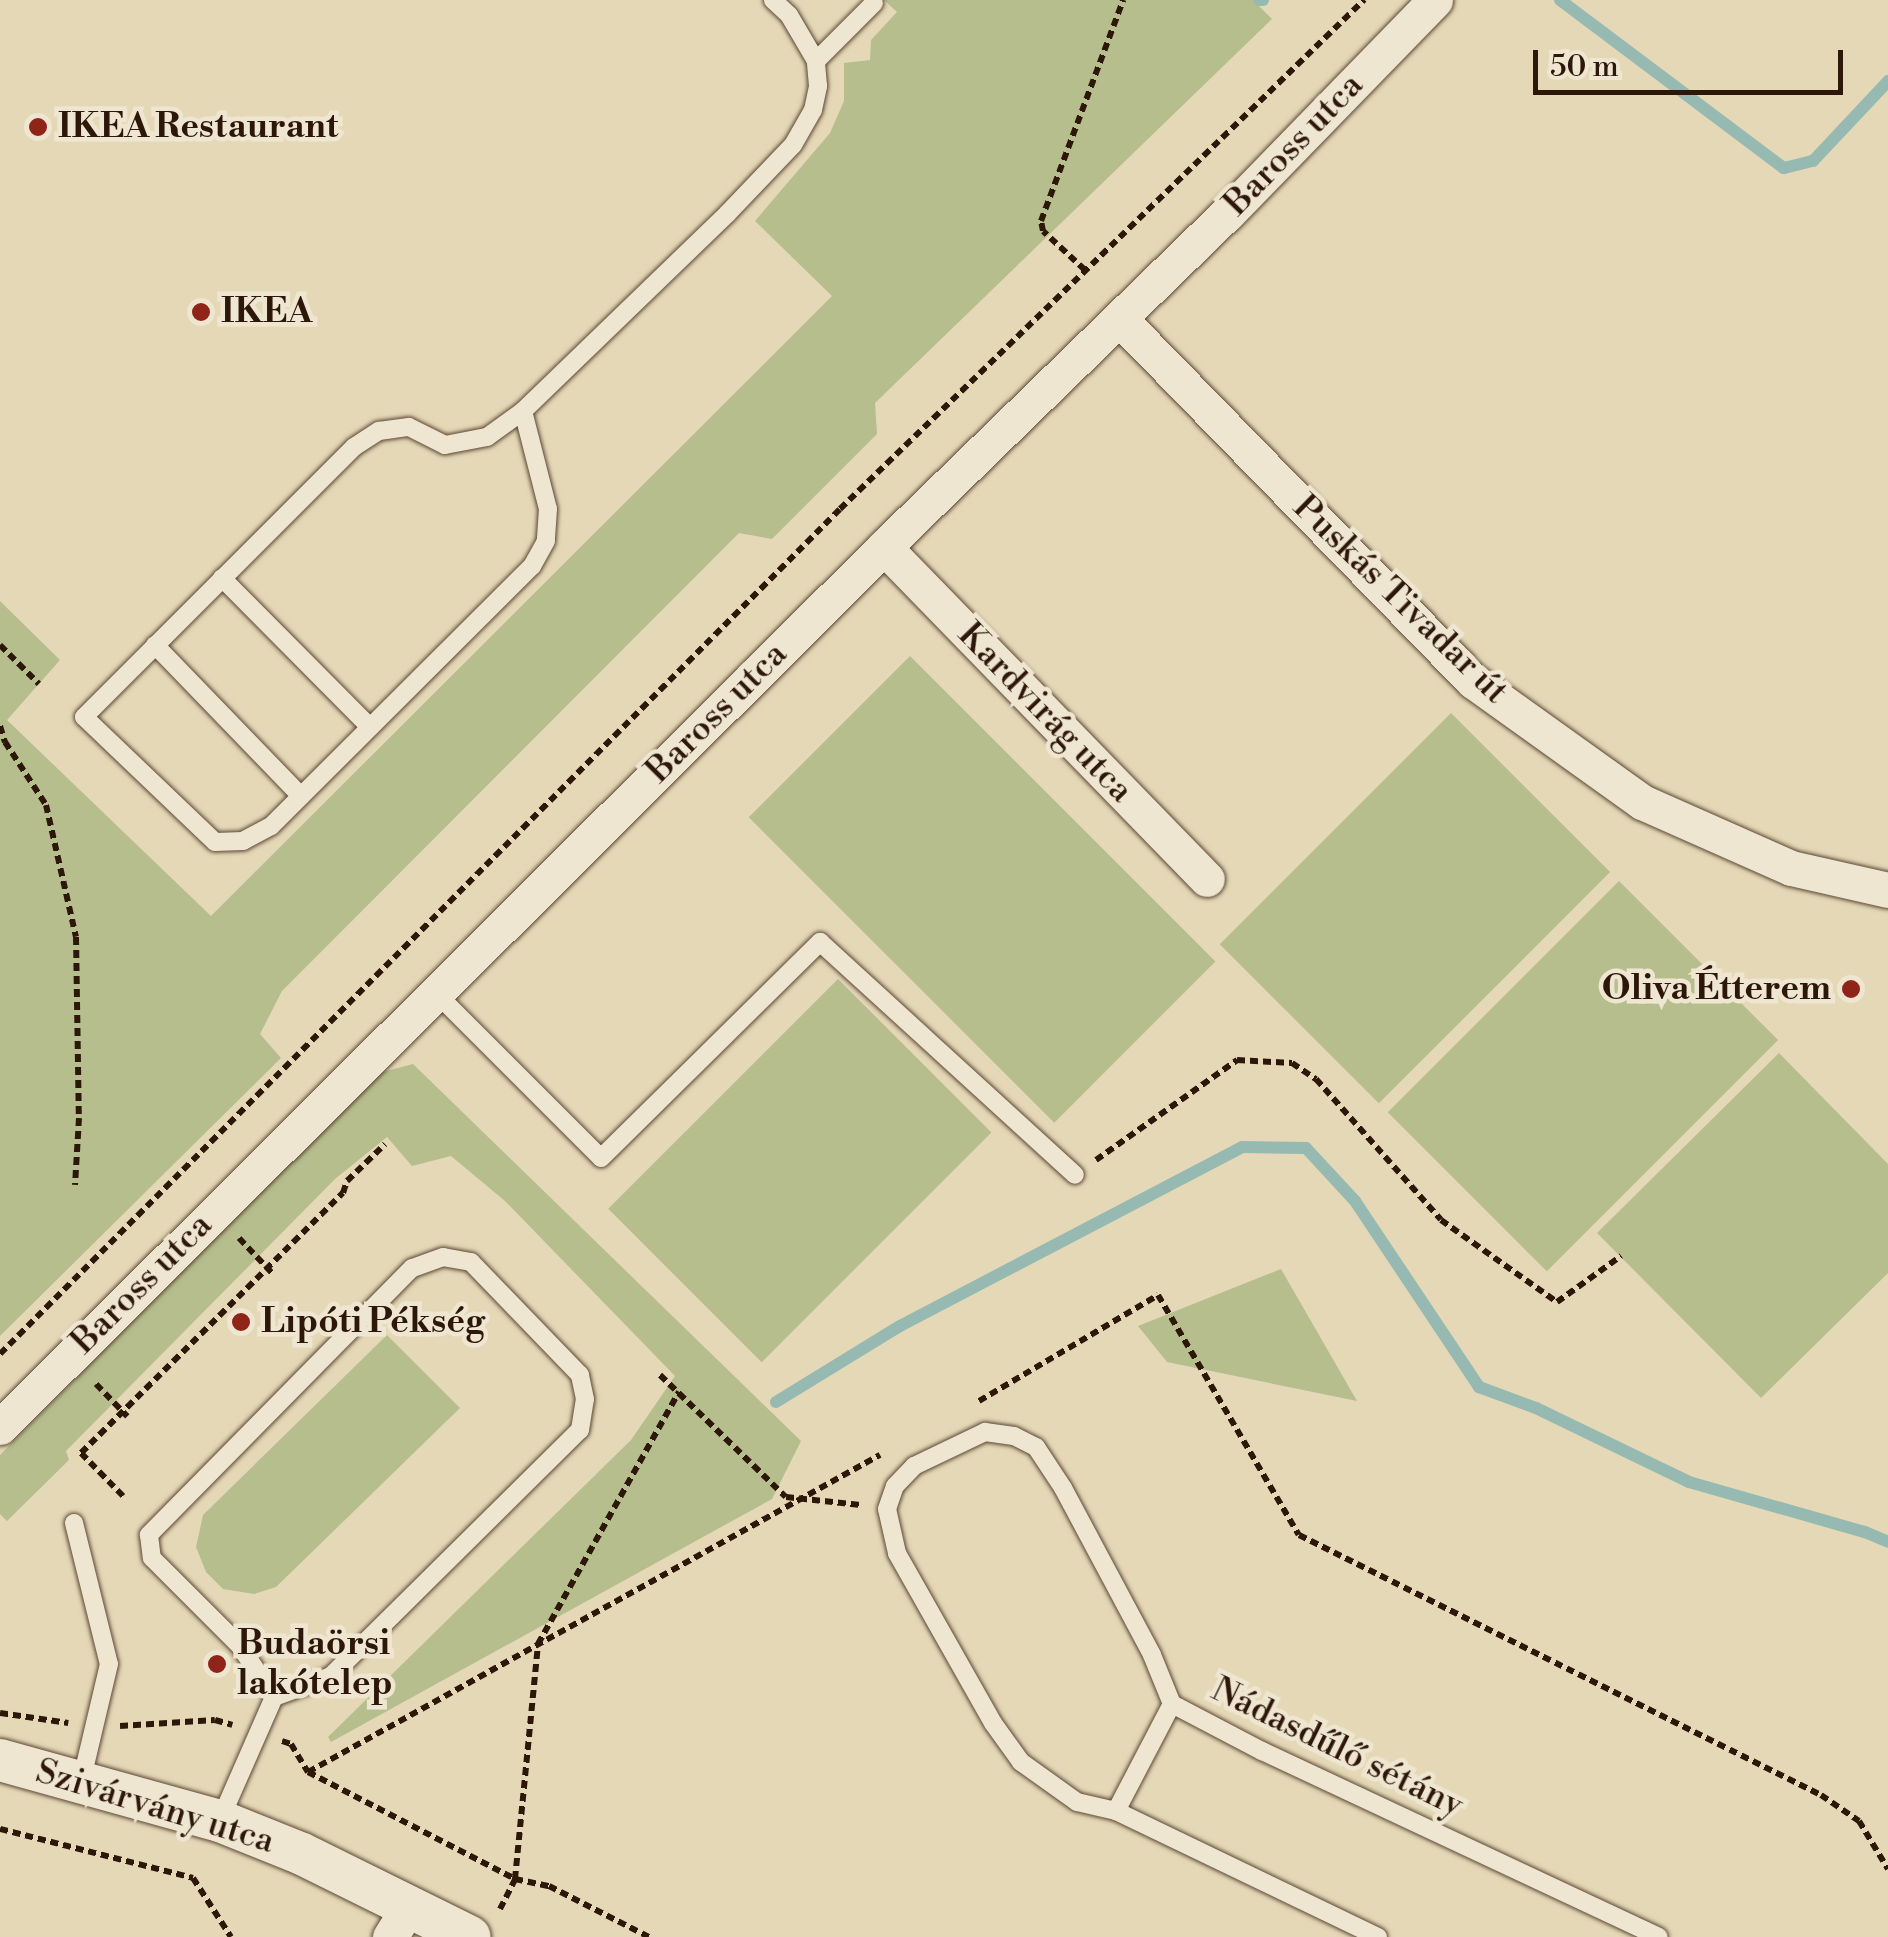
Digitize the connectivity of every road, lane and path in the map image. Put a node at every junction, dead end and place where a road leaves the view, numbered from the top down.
1 (773, 0) edge
2 (1123, 0) edge
3 (1364, 0) edge
4 (1434, 0) edge
5 (874, 2) dead end
6 (816, 61) junction
7 (1085, 270) junction
8 (1119, 318) junction
9 (523, 411) junction
10 (884, 547) junction
11 (222, 578) junction
12 (155, 645) junction
13 (0, 646) edge
14 (39, 684) dead end
15 (0, 726) edge
16 (369, 726) junction
17 (301, 796) junction
18 (1207, 879) dead end
19 (1888, 890) edge
20 (436, 993) junction
21 (385, 1144) dead end
22 (1075, 1175) joint
23 (75, 1185) dead end
24 (239, 1238) dead end
25 (1621, 1256) dead end
26 (270, 1270) junction
27 (0, 1354) edge
28 (660, 1375) dead end
29 (94, 1382) dead end
30 (679, 1392) junction
31 (968, 1407) dead end
32 (125, 1414) junction
33 (0, 1427) edge
34 (886, 1452) dead end
35 (124, 1496) dead end
36 (804, 1496) junction
37 (887, 1510) junction
38 (74, 1523) dead end
39 (538, 1644) junction
40 (274, 1697) junction
41 (1172, 1704) junction
42 (0, 1712) edge
43 (95, 1725) junction
44 (258, 1732) junction
45 (0, 1760) edge
46 (308, 1772) junction
47 (81, 1782) junction
48 (1116, 1811) junction
49 (220, 1821) junction
50 (0, 1828) edge
51 (1888, 1869) edge
52 (515, 1879) junction
53 (399, 1922) edge
54 (231, 1937) edge
55 (470, 1937) edge
56 (649, 1937) edge
57 (1378, 1937) edge
58 (1659, 1937) edge

1 - 6 lane
2 - 7 path
3 - 7 path
4 - 8 street, Baross utca
5 - 6 lane
6 - 9 lane
7 - 27 path
8 - 10 street, Baross utca
8 - 19 street, Puskás Tivadar út
9 - 11 lane
9 - 16 lane
10 - 18 street, Kardvirág utca
10 - 20 street, Baross utca
11 - 12 lane
11 - 16 lane
12 - 17 lane
12 - 17 lane
13 - 14 path
15 - 23 path
16 - 17 lane
20 - 22 lane
20 - 33 street, Baross utca
21 - 26 path
22 - 25 path
24 - 26 path
26 - 32 path
28 - 30 path
29 - 32 path
30 - 36 path
30 - 39 path
31 - 51 path
32 - 35 path
34 - 36 path
36 - 37 path
36 - 39 path
37 - 41 lane, Nádasdűlő sétány
37 - 48 lane
38 - 43 lane
39 - 46 path
39 - 52 path
40 - 40 lane
40 - 44 lane
41 - 48 lane
41 - 58 lane, Nádasdűlő sétány
42 - 43 path
43 - 44 path
43 - 47 lane
44 - 46 path
44 - 49 lane
45 - 47 street, Szivárvány utca
46 - 52 path
47 - 49 street, Szivárvány utca
48 - 57 lane
49 - 53 street, Szivárvány utca
50 - 54 path
52 - 56 path
53 - 55 street, Szivárvány utca

